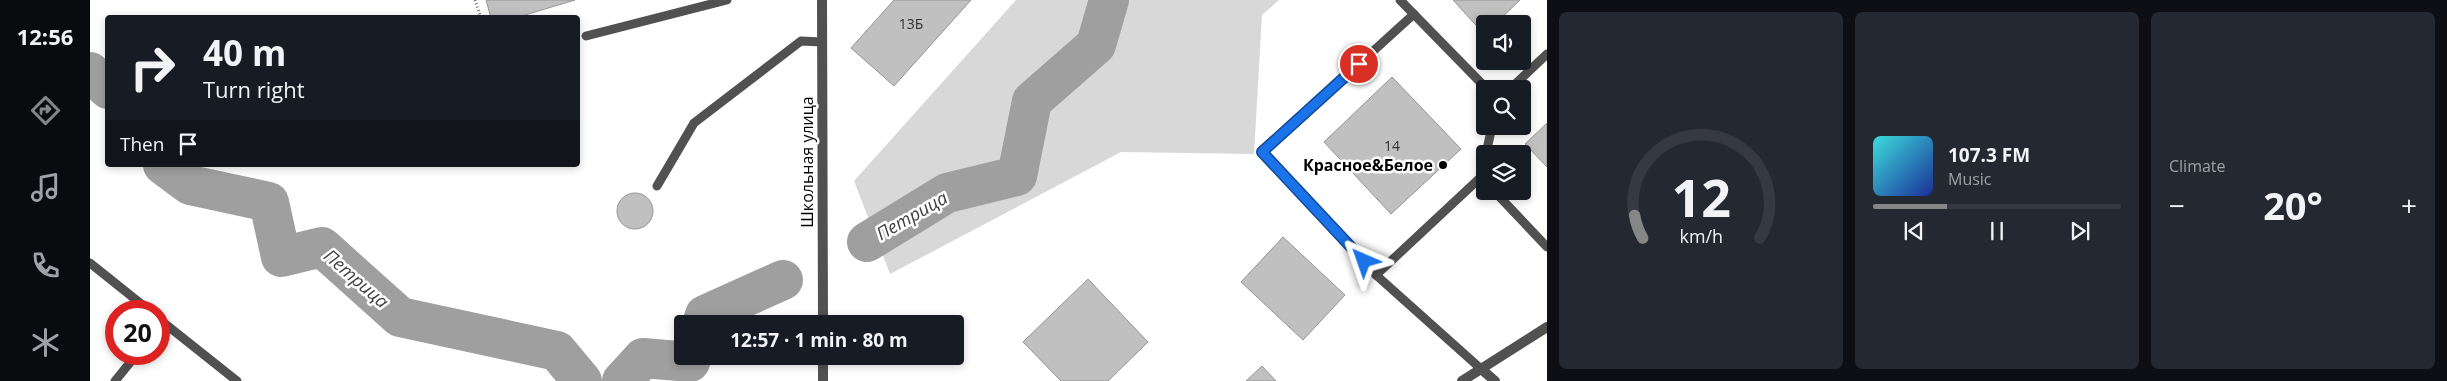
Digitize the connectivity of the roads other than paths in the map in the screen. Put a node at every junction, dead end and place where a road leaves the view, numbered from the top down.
1 (727, 0) edge
2 (822, 0) edge
3 (1400, 0) edge
4 (1414, 14) junction
5 (586, 36) dead end
6 (822, 42) junction
7 (1547, 54) edge
8 (1478, 80) edge
9 (1520, 80) edge
10 (1476, 185) edge
11 (657, 186) dead end
12 (1503, 200) edge
13 (1547, 247) edge
14 (90, 264) edge
15 (1376, 275) junction
16 (136, 300) edge
17 (823, 315) edge
18 (1547, 327) edge
19 (170, 331) edge
20 (128, 365) edge
21 (823, 365) edge
22 (1480, 368) junction
23 (115, 381) edge
24 (236, 381) edge
25 (823, 381) edge
26 (1462, 381) edge
27 (1495, 381) edge

1 - 5 lane
2 - 6 street, Школьная улица
3 - 4 lane
4 - 8 lane
4 - 15 lane
6 - 11 lane
6 - 17 street, Школьная улица
7 - 9 lane
10 - 15 lane
12 - 13 lane
14 - 16 lane
15 - 22 lane
18 - 22 street
19 - 24 lane
20 - 23 lane
21 - 25 street
22 - 26 street
22 - 27 street

